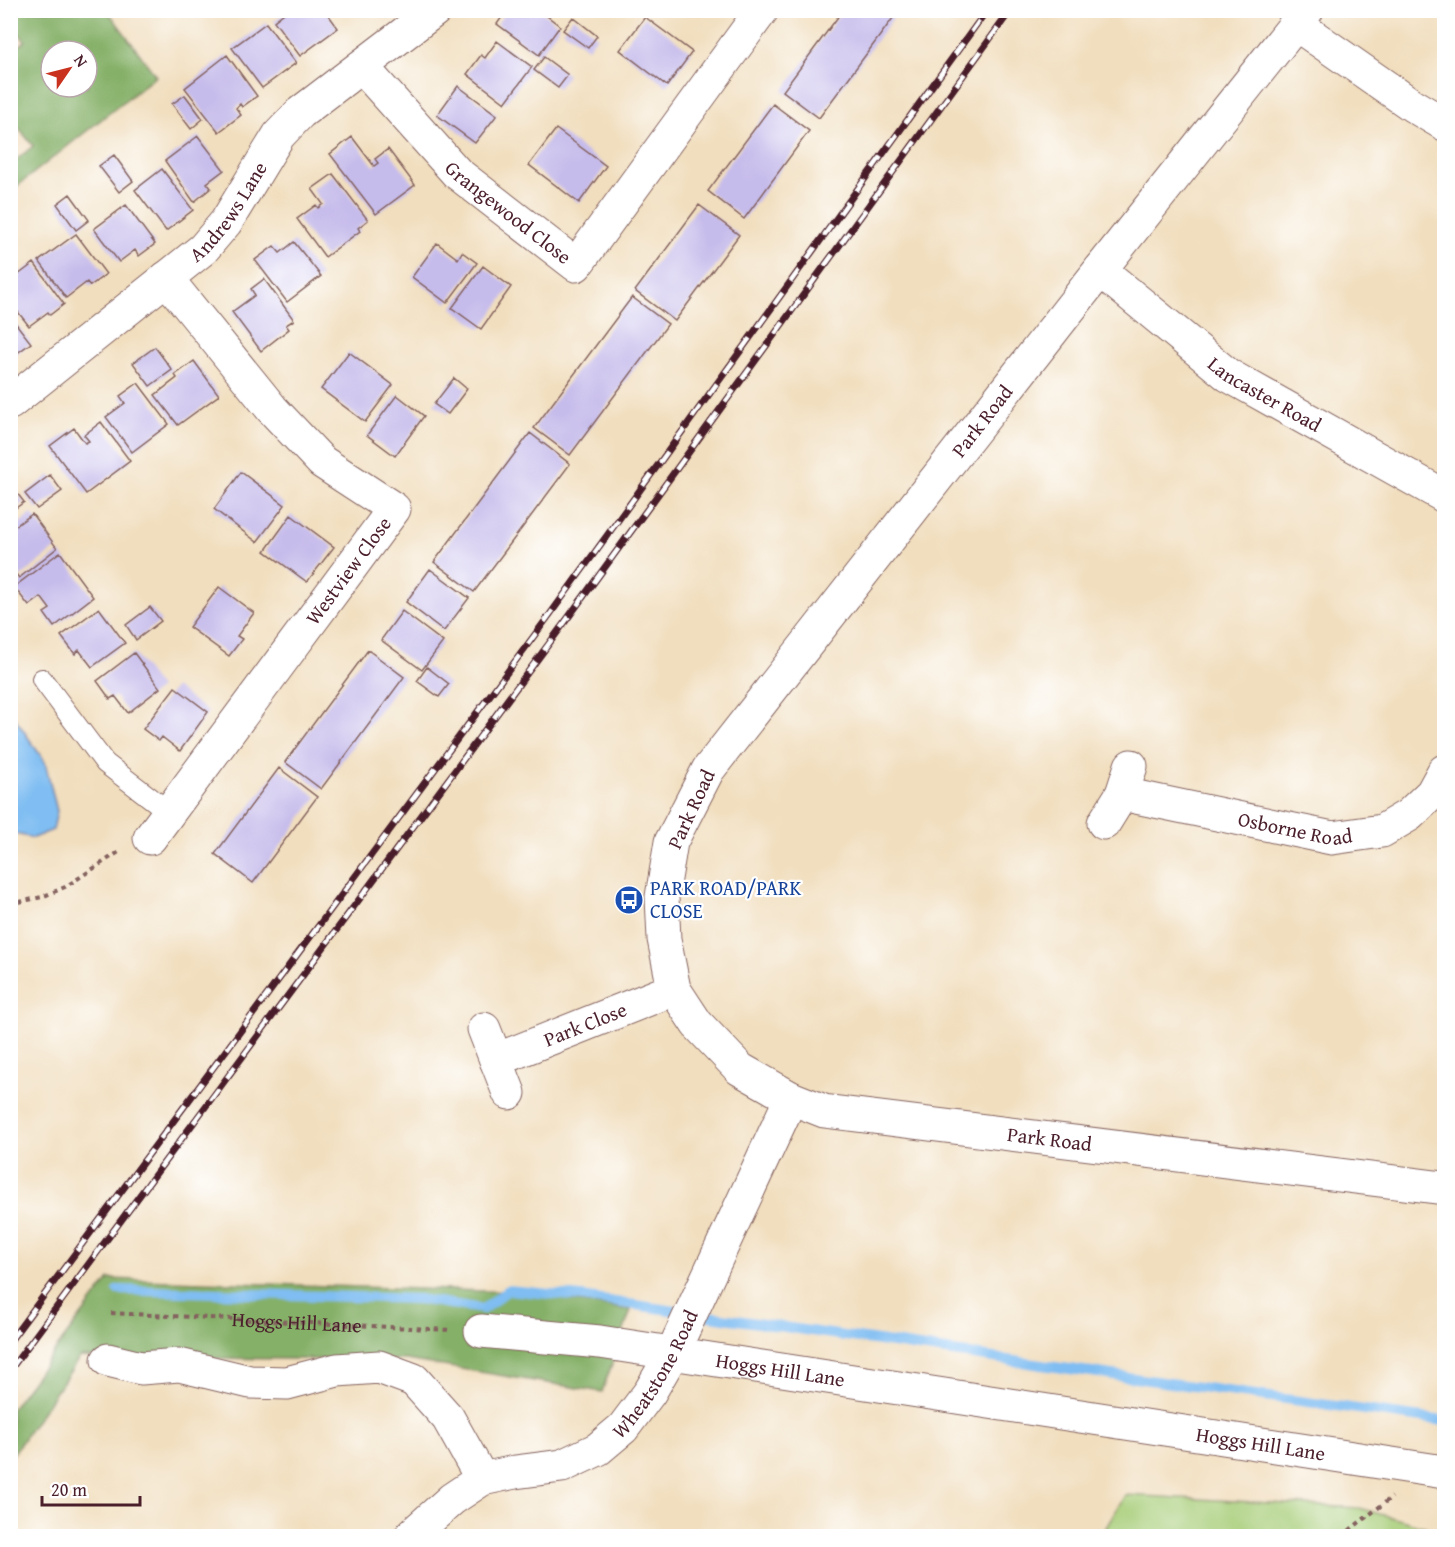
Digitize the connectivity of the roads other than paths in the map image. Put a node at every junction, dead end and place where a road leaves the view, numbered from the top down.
1 (435, 10) edge
2 (751, 14) edge
3 (1302, 18) edge
4 (362, 67) junction
5 (1444, 124) edge
6 (1100, 270) junction
7 (166, 278) junction
8 (10, 403) edge
9 (1444, 496) edge
10 (42, 679) dead end
11 (1444, 771) edge
12 (169, 812) junction
13 (1104, 823) dead end
14 (150, 838) road end
15 (674, 989) junction
16 (484, 1029) dead end
17 (496, 1060) junction
18 (509, 1093) dead end
19 (791, 1098) junction
20 (1444, 1188) edge
21 (481, 1331) road end
22 (672, 1354) junction
23 (108, 1360) dead end
24 (1434, 1471) edge
25 (482, 1479) junction
26 (411, 1536) edge

1 - 4 street, Andrews Lane
2 - 4 street, Grangewood Close
3 - 5 street
3 - 6 street, Park Road
4 - 7 street, Andrews Lane
6 - 9 street, Lancaster Road
6 - 15 street, Park Road
7 - 8 street, Andrews Lane
7 - 12 street, Westview Close
10 - 12 lane
11 - 13 street, Osborne Road
12 - 14 street, Westview Close
15 - 17 street, Park Close
15 - 19 street, Park Road
16 - 17 street
17 - 18 street
19 - 20 street, Park Road
19 - 22 street, Wheatstone Road
21 - 22 street, Hoggs Hill Lane
22 - 24 street, Hoggs Hill Lane
22 - 25 street, Wheatstone Road
23 - 25 street
25 - 26 street, Wheatstone Road

